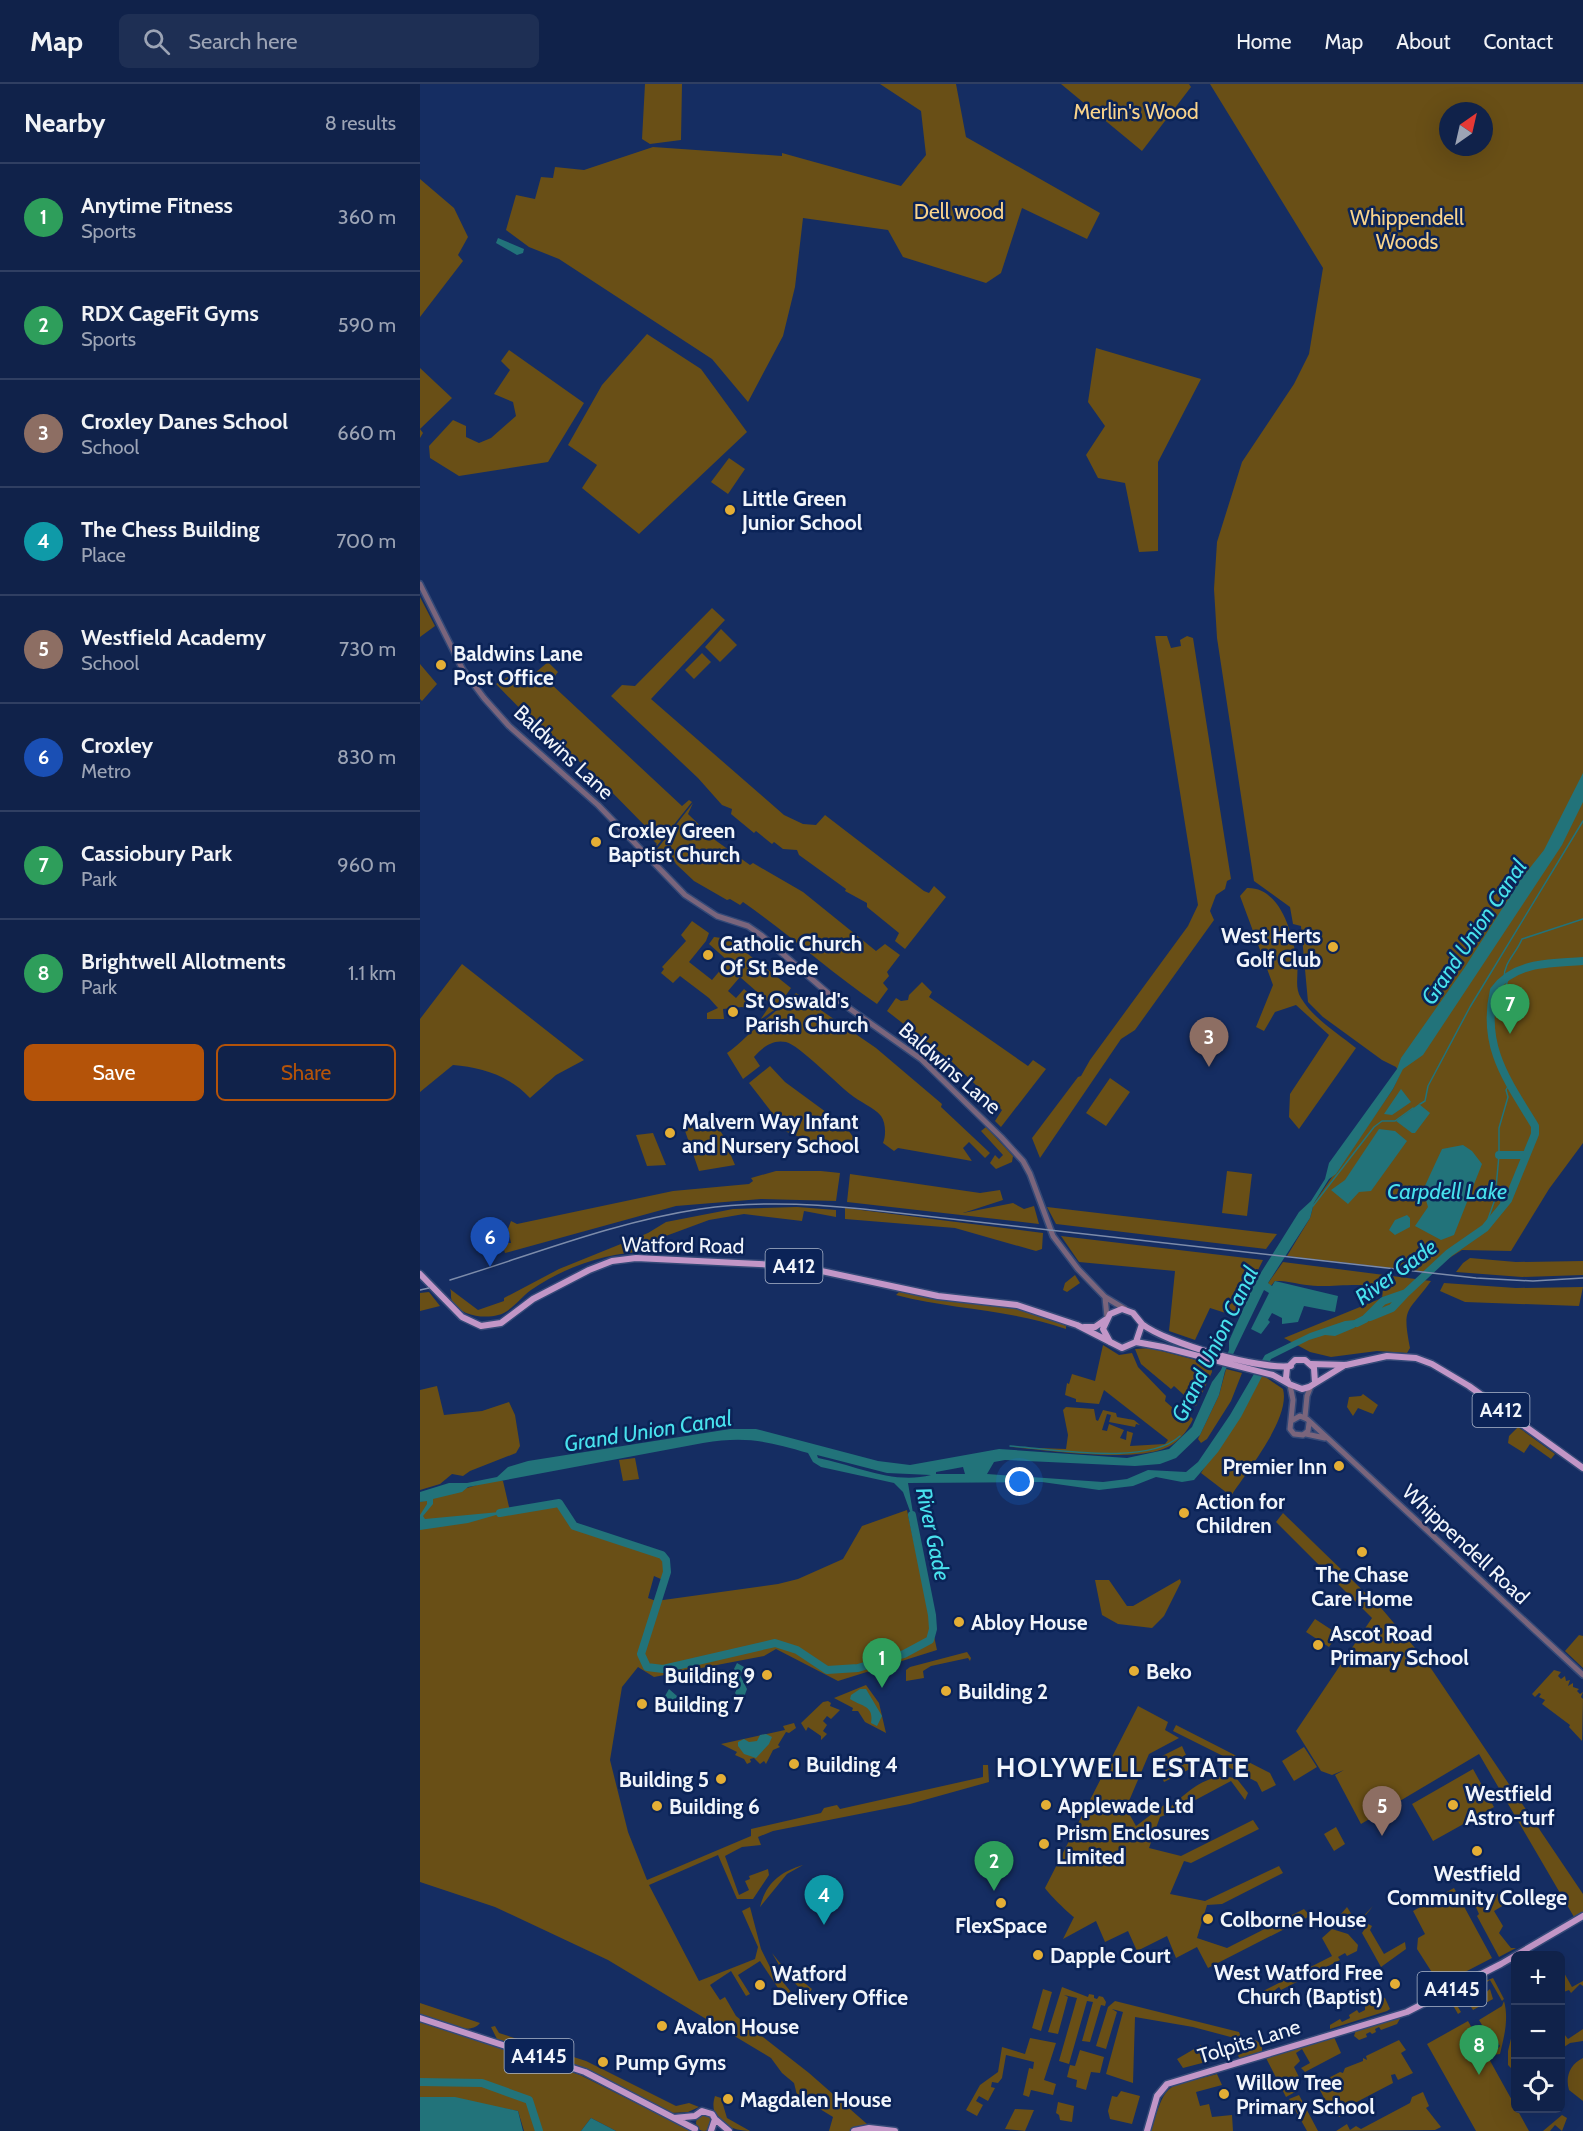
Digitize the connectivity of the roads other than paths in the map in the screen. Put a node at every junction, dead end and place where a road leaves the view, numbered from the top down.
1 (420, 584) edge
2 (420, 1274) edge
3 (1105, 1297) junction
4 (1125, 1310) junction
5 (1106, 1318) junction
6 (1142, 1323) junction
7 (1083, 1327) junction
8 (1110, 1342) junction
9 (1136, 1342) junction
10 (1196, 1351) junction
11 (1311, 1364) junction
12 (1346, 1365) junction
13 (1291, 1366) junction
14 (1265, 1370) junction
15 (1289, 1384) junction
16 (1313, 1384) junction
17 (1307, 1419) junction
18 (1291, 1421) junction
19 (1306, 1434) junction
20 (1326, 1438) junction
21 (1583, 1468) edge
22 (1583, 1675) edge
23 (1583, 1917) edge
24 (420, 2018) edge
25 (695, 2116) junction
26 (673, 2118) junction
27 (715, 2120) junction
28 (696, 2130) edge
29 (711, 2131) edge
30 (729, 2131) edge
31 (854, 2131) edge
32 (895, 2131) edge
33 (1147, 2131) edge

1 - 3 street, Baldwins Lane
2 - 7 main road, Watford Road / A412
3 - 4 street, Baldwins Lane
3 - 5 street
4 - 5 main road
4 - 6 main road, A412
5 - 7 main road
5 - 8 main road
6 - 9 main road
6 - 10 main road, A412
7 - 8 main road, Watford Road / A412
8 - 9 main road, A412
9 - 10 main road, A412
10 - 14 main road, A412
11 - 12 main road, A412
11 - 13 main road
11 - 16 main road
12 - 16 main road, A412
12 - 21 main road, A412
13 - 14 main road, A412
13 - 15 main road
14 - 15 main road, A412
15 - 16 main road
15 - 18 street
16 - 17 street
17 - 18 street
17 - 19 street
17 - 20 street, Whippendell Road
18 - 19 street
19 - 20 street
20 - 22 street, Whippendell Road
23 - 33 main road, Tolpits Lane / A4145
24 - 26 main road, A4145
25 - 26 main road
25 - 27 main road
25 - 28 main road, A4145
26 - 28 main road, A4145
27 - 29 main road
27 - 30 main road
31 - 32 main road

